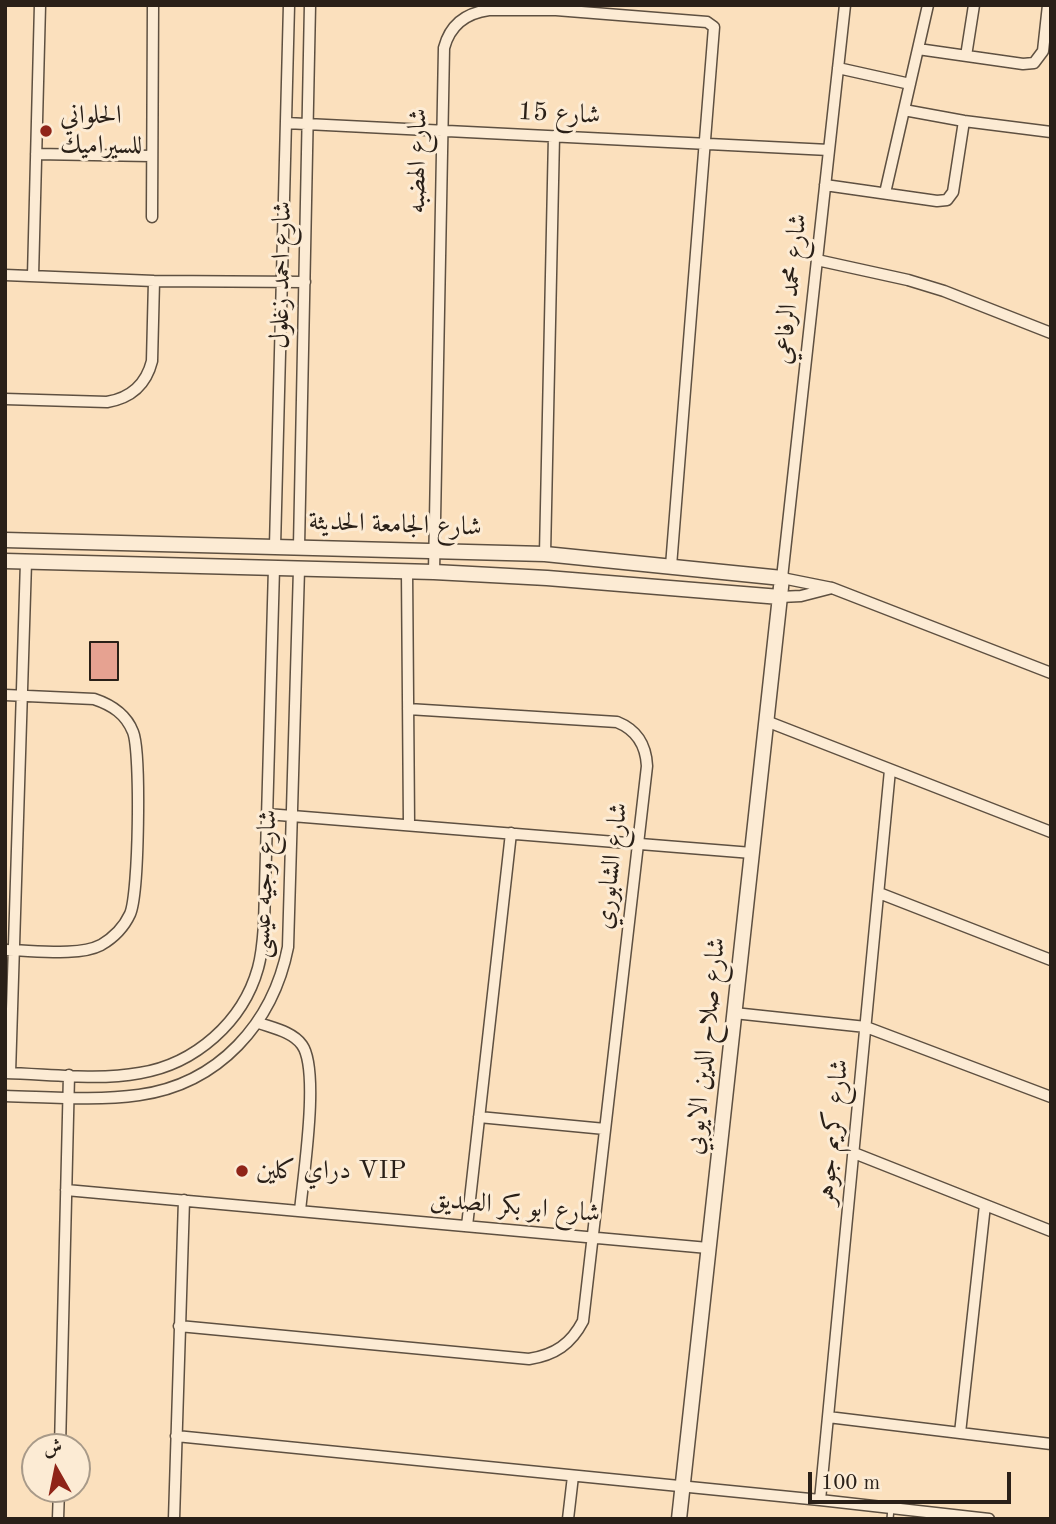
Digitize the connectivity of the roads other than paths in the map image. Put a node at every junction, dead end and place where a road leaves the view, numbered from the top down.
1 (40, 5) edge
2 (153, 5) edge
3 (289, 5) edge
4 (310, 5) edge
5 (845, 5) edge
6 (928, 5) edge
7 (974, 5) edge
8 (1048, 5) edge
9 (918, 49) junction
10 (966, 56) junction
11 (838, 68) junction
12 (910, 84) junction
13 (904, 110) junction
14 (964, 121) junction
15 (286, 123) junction
16 (307, 124) junction
17 (441, 131) junction
18 (1051, 132) edge
19 (554, 136) junction
20 (706, 144) junction
21 (829, 150) junction
22 (36, 154) junction
23 (151, 156) junction
24 (825, 184) junction
25 (885, 193) junction
26 (152, 217) dead end
27 (817, 260) junction
28 (5, 275) edge
29 (33, 276) junction
30 (154, 281) junction
31 (282, 281) junction
32 (305, 282) junction
33 (1051, 333) edge
34 (5, 399) edge
35 (5, 540) edge
36 (275, 546) junction
37 (299, 547) junction
38 (434, 550) junction
39 (545, 554) junction
40 (5, 561) edge
41 (26, 562) junction
42 (671, 566) junction
43 (274, 568) junction
44 (299, 569) junction
45 (407, 571) junction
46 (434, 572) junction
47 (782, 578) junction
48 (832, 588) junction
49 (780, 597) junction
50 (1051, 673) edge
51 (5, 695) edge
52 (22, 696) junction
53 (408, 709) junction
54 (766, 721) junction
55 (890, 770) junction
56 (267, 814) junction
57 (292, 816) junction
58 (5, 819) edge
59 (18, 820) junction
60 (409, 825) junction
61 (1051, 832) edge
62 (510, 833) junction
63 (637, 843) junction
64 (752, 853) junction
65 (879, 893) junction
66 (10, 950) edge
67 (1051, 960) edge
68 (734, 1013) junction
69 (259, 1023) junction
70 (866, 1027) junction
71 (8, 1073) edge
72 (69, 1075) junction
73 (5, 1096) edge
74 (68, 1097) junction
75 (1051, 1097) edge
76 (479, 1117) junction
77 (605, 1129) junction
78 (854, 1153) junction
79 (66, 1190) junction
80 (184, 1200) junction
81 (985, 1205) junction
82 (300, 1211) junction
83 (467, 1226) junction
84 (1051, 1231) edge
85 (593, 1237) junction
86 (708, 1248) junction
87 (179, 1326) junction
88 (828, 1417) junction
89 (60, 1433) edge
90 (960, 1433) junction
91 (176, 1436) junction
92 (1051, 1444) edge
93 (573, 1476) junction
94 (682, 1486) junction
95 (820, 1500) junction
96 (891, 1513) edge
97 (174, 1519) edge
98 (568, 1519) edge
99 (679, 1519) edge
100 (989, 1519) edge

1 - 22 street
2 - 23 street
3 - 15 street, شارع احمد زغلول
4 - 16 street, شارع احمد زغلول
5 - 11 street, شارع محمد الرفاعي
6 - 9 street
7 - 10 street
8 - 10 street
9 - 10 street
9 - 12 street
11 - 12 street
11 - 21 street, شارع محمد الرفاعي
12 - 13 street
13 - 14 street
13 - 25 street
14 - 18 street
14 - 25 street
15 - 16 street, شارع 15
15 - 31 street, شارع احمد زغلول
16 - 17 street, شارع 15
16 - 32 street, شارع احمد زغلول
17 - 19 street, شارع 15
17 - 20 street, شارع الهضبه
17 - 38 street, شارع الهضبه
19 - 20 street, شارع 15
19 - 39 street
20 - 21 street, شارع 15
20 - 42 street
21 - 24 street, شارع محمد الرفاعي
22 - 23 street
22 - 29 street
23 - 26 street
24 - 25 street
24 - 27 street, شارع محمد الرفاعي
27 - 33 street
27 - 47 street, شارع محمد الرفاعي
28 - 29 street
29 - 30 street
30 - 31 street
30 - 34 street
31 - 32 street
31 - 36 street, شارع احمد زغلول
32 - 37 street, شارع احمد زغلول
35 - 36 street, شارع الجامعة الحديثة
36 - 37 street, شارع الجامعة الحديثة
37 - 38 street, شارع الجامعة الحديثة
38 - 39 street, شارع الجامعة الحديثة
38 - 46 street, شارع الهضبه
39 - 42 street, شارع الجامعة الحديثة
40 - 41 street, شارع الجامعة الحديثة
41 - 43 street, شارع الجامعة الحديثة
41 - 52 street
42 - 47 street, شارع الجامعة الحديثة
43 - 44 street, شارع الجامعة الحديثة
43 - 56 street, شارع وجيه عيسى
44 - 45 street, شارع الجامعة الحديثة
44 - 57 street, شارع وجيه عيسى
45 - 46 street, شارع الجامعة الحديثة
45 - 53 street
46 - 49 street, شارع الجامعة الحديثة
47 - 48 street
47 - 49 street, شارع صلاح الدين الايوبي
48 - 49 street
48 - 50 street
49 - 54 street, شارع صلاح الدين الايوبي
51 - 52 street
52 - 59 street
52 - 66 street
53 - 60 street
53 - 63 street, شارع الشابوري
54 - 55 street
54 - 64 street, شارع صلاح الدين الايوبي
55 - 61 street
55 - 65 street, شارع كريم جوهر
56 - 57 street
56 - 72 street, شارع وجيه عيسى
57 - 60 street
57 - 69 street, شارع وجيه عيسى
58 - 59 street
59 - 66 street
60 - 62 street
62 - 63 street
62 - 76 street
63 - 64 street
63 - 77 street, شارع الشابوري
64 - 68 street, شارع صلاح الدين الايوبي
65 - 67 street
65 - 70 street, شارع كريم جوهر
66 - 71 street
68 - 70 street
68 - 86 street, شارع صلاح الدين الايوبي
69 - 74 street, شارع وجيه عيسى
69 - 82 street
70 - 75 street
70 - 78 street, شارع كريم جوهر
71 - 72 street, شارع وجيه عيسى
72 - 74 street
73 - 74 street, شارع وجيه عيسى
74 - 79 street
76 - 77 street
76 - 83 street
77 - 85 street, شارع الشابوري
78 - 81 street
78 - 88 street, شارع كريم جوهر
79 - 80 street, شارع ابو بكر الصديق
79 - 89 street
80 - 82 street, شارع ابو بكر الصديق
80 - 87 street
81 - 84 street
81 - 90 street
82 - 83 street, شارع ابو بكر الصديق
83 - 85 street, شارع ابو بكر الصديق
85 - 86 street, شارع ابو بكر الصديق
85 - 87 street, شارع الشابوري
86 - 94 street, شارع صلاح الدين الايوبي
87 - 91 street
88 - 90 street
88 - 95 street, شارع كريم جوهر
90 - 92 street
91 - 93 street
91 - 97 street
93 - 94 street
93 - 98 street
94 - 95 street
94 - 99 street, شارع صلاح الدين الايوبي
95 - 96 street
96 - 100 street

